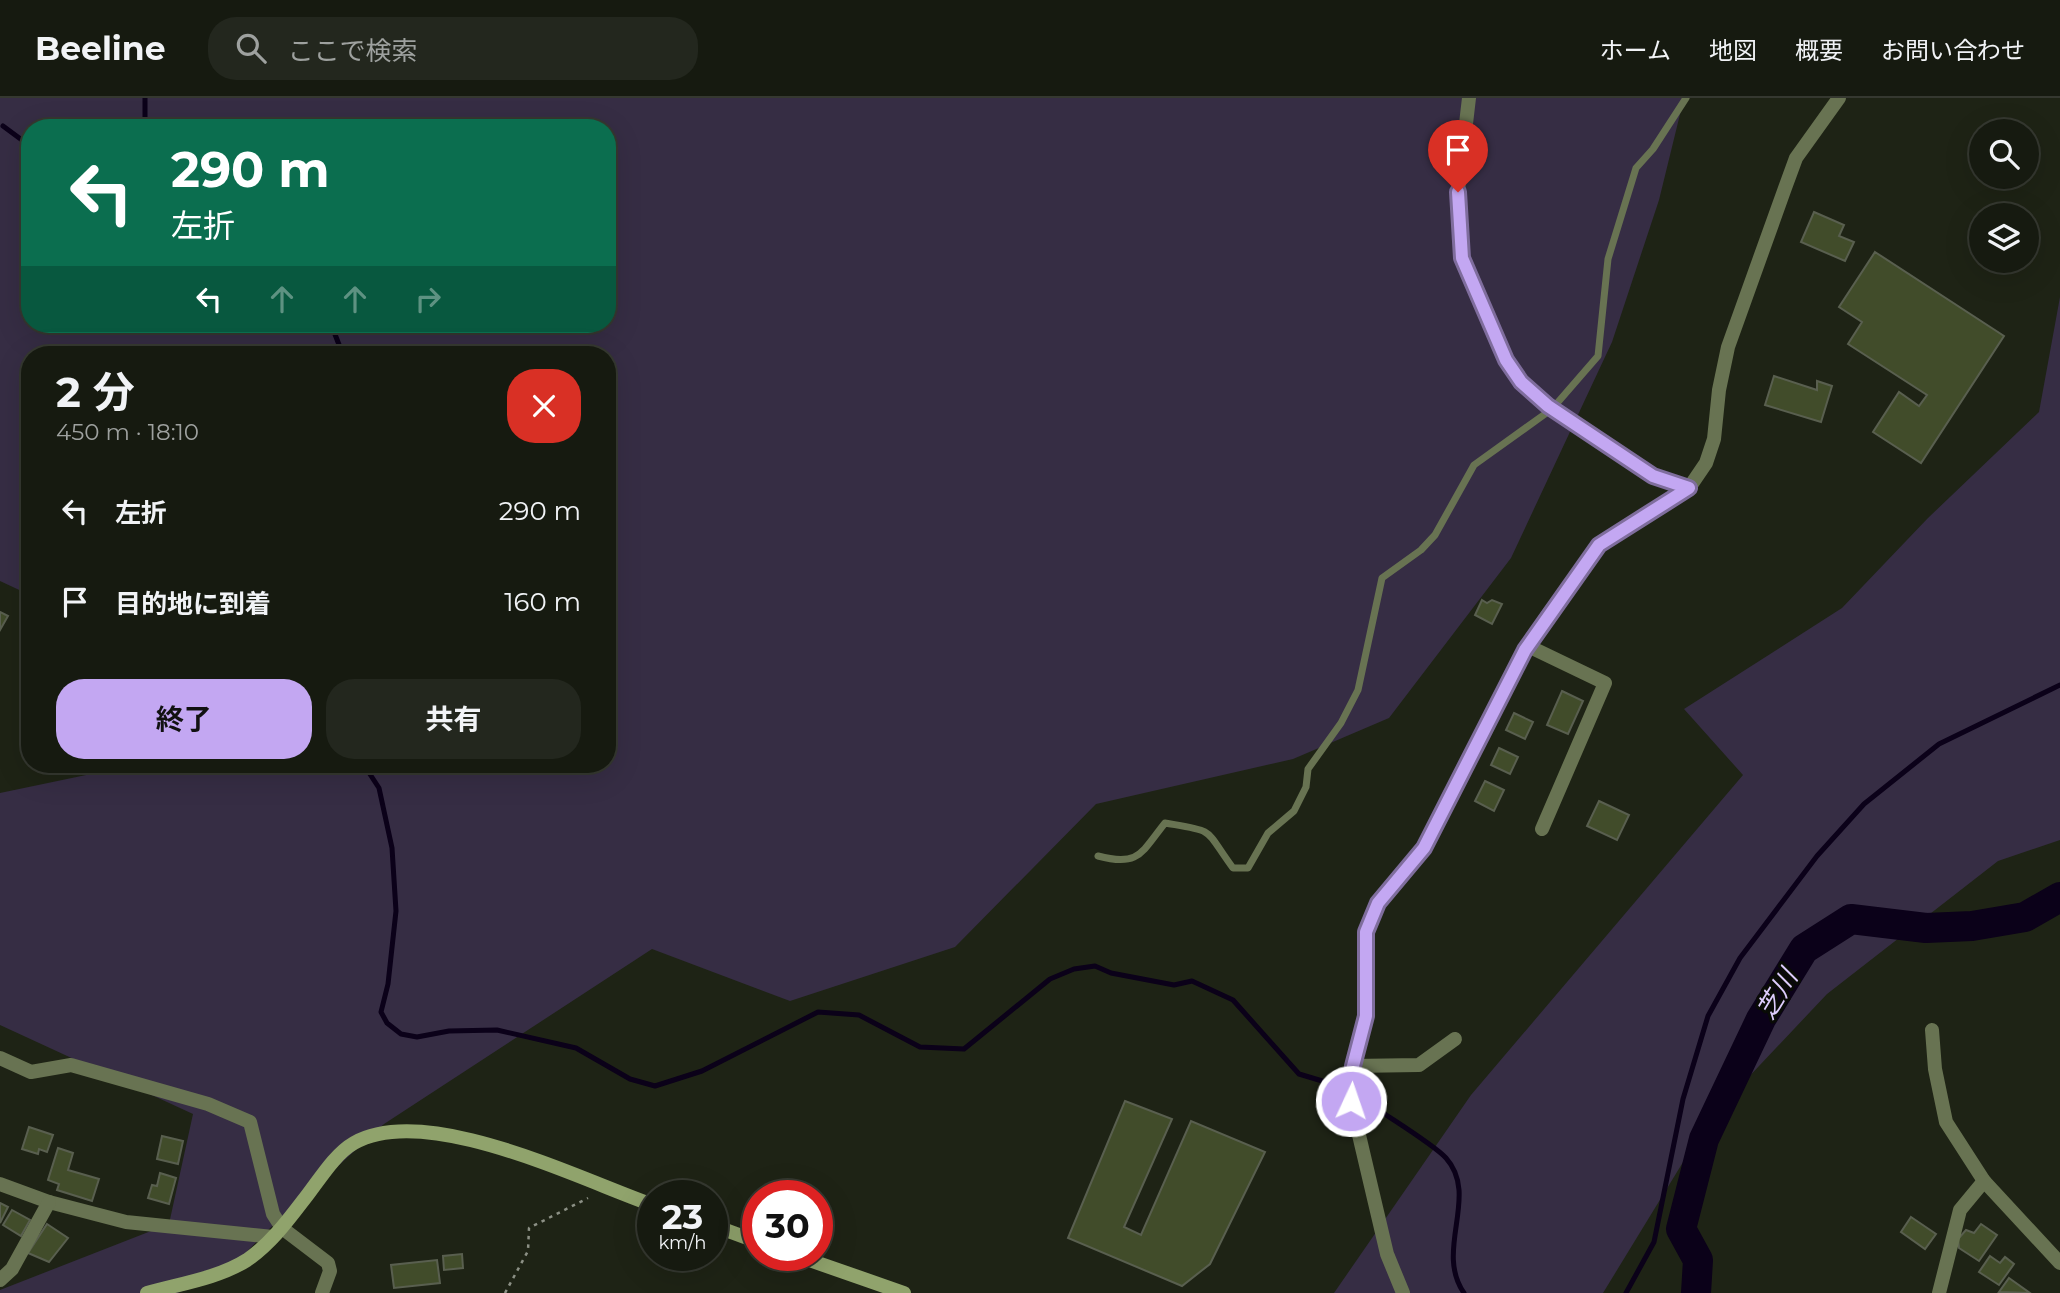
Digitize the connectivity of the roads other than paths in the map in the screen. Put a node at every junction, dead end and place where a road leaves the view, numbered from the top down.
1 (1469, 98) edge
2 (1686, 98) edge
3 (1839, 98) edge
4 (1552, 409) junction
5 (1689, 488) junction
6 (1528, 646) junction
7 (1542, 829) dead end
8 (1098, 856) dead end
9 (1932, 1030) dead end
10 (1455, 1039) dead end
11 (0, 1058) edge
12 (1353, 1066) junction
13 (1984, 1181) junction
14 (0, 1184) edge
15 (637, 1199) edge
16 (49, 1202) junction
17 (277, 1233) junction
18 (2060, 1263) edge
19 (833, 1268) edge
20 (0, 1280) edge
21 (147, 1293) edge
22 (322, 1293) edge
23 (904, 1293) edge
24 (1403, 1293) edge
25 (1939, 1293) edge

1 - 4 street
2 - 4 lane
3 - 5 street
4 - 5 street
4 - 8 lane
5 - 6 street
6 - 7 street
6 - 12 street
9 - 13 street
10 - 12 street
11 - 17 street
12 - 24 street
13 - 18 street
13 - 25 street
14 - 16 street
15 - 17 street
16 - 17 street
16 - 20 street
17 - 21 street
17 - 22 street
19 - 23 street

